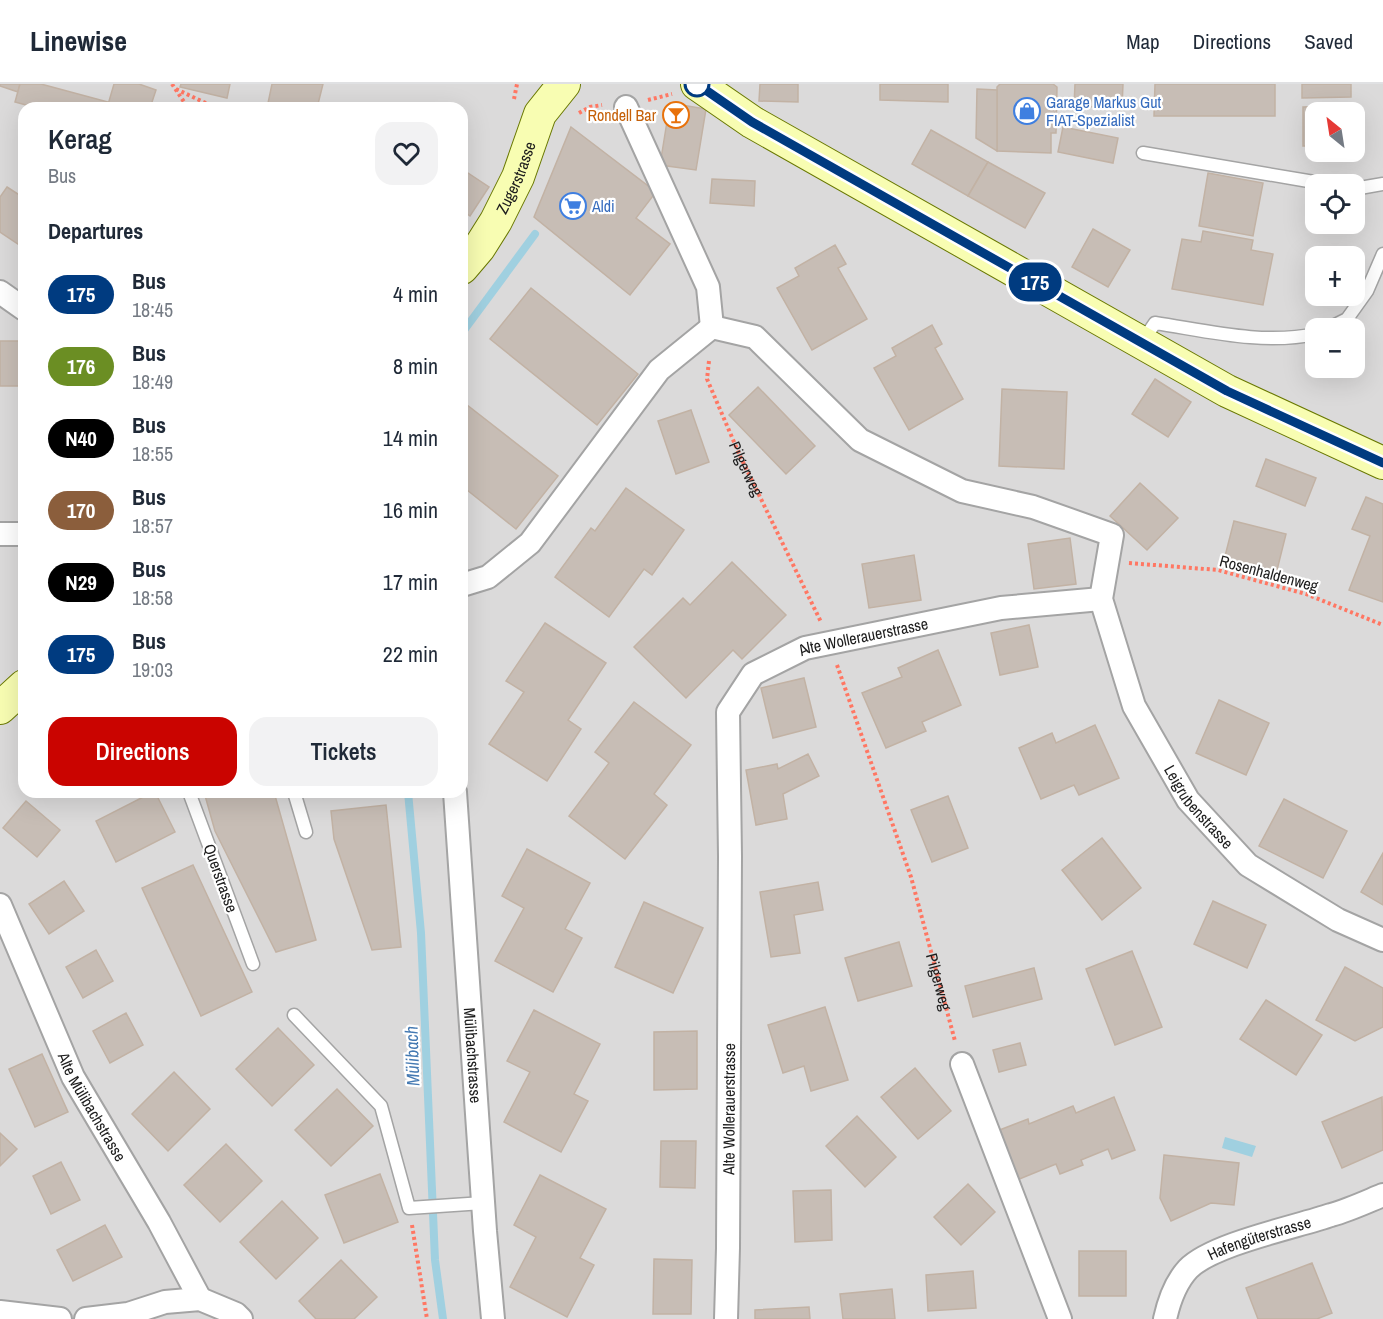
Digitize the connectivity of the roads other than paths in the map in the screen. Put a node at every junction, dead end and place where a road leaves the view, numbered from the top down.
1 (564, 84) edge
2 (688, 89) edge
3 (626, 107) road end
4 (1143, 153) dead end
5 (1305, 180) edge
6 (1383, 185) edge
7 (1365, 187) edge
8 (1383, 254) edge
9 (468, 261) edge
10 (0, 292) edge
11 (18, 305) edge
12 (1348, 318) edge
13 (712, 327) junction
14 (1305, 336) edge
15 (1142, 343) junction
16 (1383, 463) edge
17 (0, 534) edge
18 (18, 534) edge
19 (468, 583) edge
20 (1101, 599) junction
21 (18, 692) edge
22 (0, 708) edge
23 (191, 798) edge
24 (296, 798) edge
25 (455, 798) edge
26 (306, 832) dead end
27 (0, 905) edge
28 (1383, 940) edge
29 (254, 964) dead end
30 (294, 1014) dead end
31 (962, 1065) road end
32 (1383, 1195) edge
33 (483, 1203) junction
34 (200, 1299) junction
35 (0, 1312) edge
36 (60, 1319) edge
37 (86, 1319) edge
38 (241, 1319) edge
39 (493, 1319) edge
40 (726, 1319) edge
41 (1060, 1319) edge
42 (1165, 1319) edge

1 - 9 main road, Zugerstrasse
2 - 15 main road
3 - 13 street
4 - 5 lane
6 - 7 lane
8 - 12 lane
10 - 11 street
13 - 19 street
13 - 20 street
14 - 15 lane
15 - 16 main road
17 - 18 street
20 - 28 street, Leigrubenstrasse
20 - 40 street, Alte Wollerauerstrasse
21 - 22 main road
23 - 29 lane, Querstrasse
24 - 26 lane
25 - 33 street, Mülibachstrasse
27 - 34 street, Alte Mülibachstrasse
30 - 33 lane
31 - 41 street
32 - 42 street, Hafengüterstrasse
33 - 39 street, Mülibachstrasse
34 - 37 street
34 - 38 street
35 - 36 street

